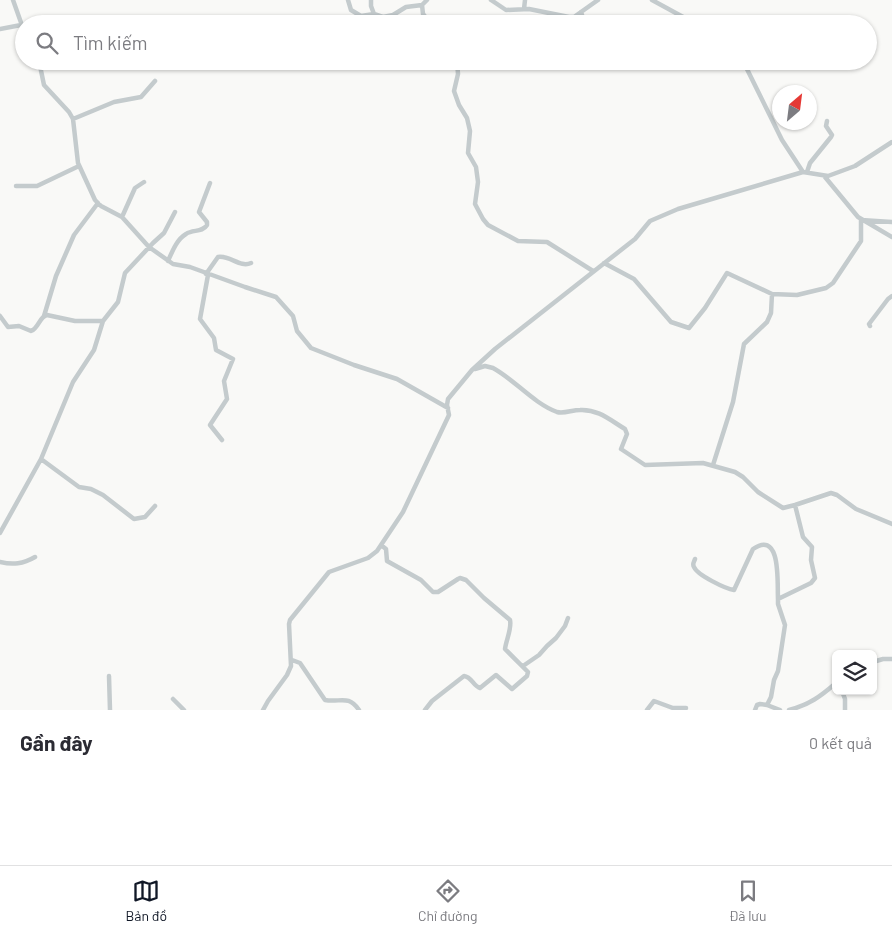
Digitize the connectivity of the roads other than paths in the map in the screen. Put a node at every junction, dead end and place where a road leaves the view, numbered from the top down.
1 (13, 0) edge
2 (348, 0) edge
3 (371, 0) edge
4 (427, 0) edge
5 (491, 0) edge
6 (525, 0) edge
7 (598, 0) edge
8 (652, 0) edge
9 (422, 4) junction
10 (524, 9) junction
11 (581, 12) junction
12 (374, 14) junction
13 (18, 15) edge
14 (359, 15) edge
15 (368, 15) edge
16 (377, 15) edge
17 (394, 15) edge
18 (424, 15) edge
19 (558, 15) edge
20 (574, 15) edge
21 (582, 15) edge
22 (680, 15) edge
23 (15, 26) edge
24 (0, 30) edge
25 (41, 70) edge
26 (458, 70) edge
27 (747, 70) edge
28 (155, 81) dead end
29 (73, 120) junction
30 (827, 121) dead end
31 (892, 142) edge
32 (79, 166) junction
33 (805, 172) junction
34 (825, 177) junction
35 (144, 182) dead end
36 (210, 183) dead end
37 (16, 186) dead end
38 (98, 203) junction
39 (175, 212) dead end
40 (122, 218) junction
41 (862, 220) junction
42 (892, 222) edge
43 (892, 237) edge
44 (148, 247) junction
45 (168, 261) junction
46 (250, 263) dead end
47 (604, 263) junction
48 (593, 271) junction
49 (207, 274) junction
50 (772, 294) junction
51 (892, 296) edge
52 (0, 316) edge
53 (44, 316) junction
54 (103, 321) junction
55 (870, 326) dead end
56 (472, 370) junction
57 (448, 408) junction
58 (222, 440) dead end
59 (41, 459) junction
60 (714, 465) junction
61 (796, 505) junction
62 (155, 506) dead end
63 (892, 524) edge
64 (0, 533) edge
65 (382, 545) junction
66 (35, 557) dead end
67 (696, 559) dead end
68 (0, 562) edge
69 (778, 601) junction
70 (568, 618) dead end
71 (892, 659) edge
72 (292, 660) junction
73 (877, 661) edge
74 (523, 666) junction
75 (109, 676) dead end
76 (832, 686) edge
77 (844, 695) edge
78 (173, 699) dead end
79 (767, 705) junction
80 (686, 708) dead end
81 (110, 710) edge
82 (184, 710) edge
83 (264, 710) edge
84 (359, 710) edge
85 (425, 710) edge
86 (647, 710) edge
87 (755, 710) edge
88 (780, 710) edge
89 (790, 710) edge
90 (845, 710) edge

1 - 13 street
2 - 14 street
3 - 12 street
4 - 9 street
5 - 10 street
6 - 10 street
7 - 11 street
8 - 22 street
9 - 17 street
9 - 18 street
10 - 19 street
11 - 20 street
11 - 21 street
12 - 15 street
12 - 16 street
23 - 24 street
25 - 29 street
26 - 48 street
27 - 33 street
28 - 29 street
29 - 32 street
30 - 33 street
31 - 34 street
32 - 37 street
32 - 38 street
33 - 34 street
33 - 47 street
34 - 41 street
35 - 40 street
36 - 45 street
38 - 40 street
38 - 53 street
39 - 44 street
40 - 44 street
41 - 42 street
41 - 43 street
41 - 50 street
44 - 45 street
44 - 54 street
45 - 49 street
46 - 49 street
47 - 48 street
47 - 50 street
48 - 56 street
49 - 57 street
49 - 58 street
50 - 60 street
51 - 55 street
52 - 53 street
53 - 54 street
54 - 59 street
56 - 57 street
56 - 60 street
57 - 65 street
59 - 62 street
59 - 64 street
60 - 61 street
61 - 63 street
61 - 69 street
65 - 72 street
65 - 74 street
66 - 68 street
67 - 69 street
69 - 79 street
70 - 74 street
71 - 73 street
72 - 83 street
72 - 84 street
74 - 85 street
75 - 81 street
76 - 89 street
77 - 90 street
78 - 82 street
79 - 87 street
79 - 88 street
80 - 86 street

